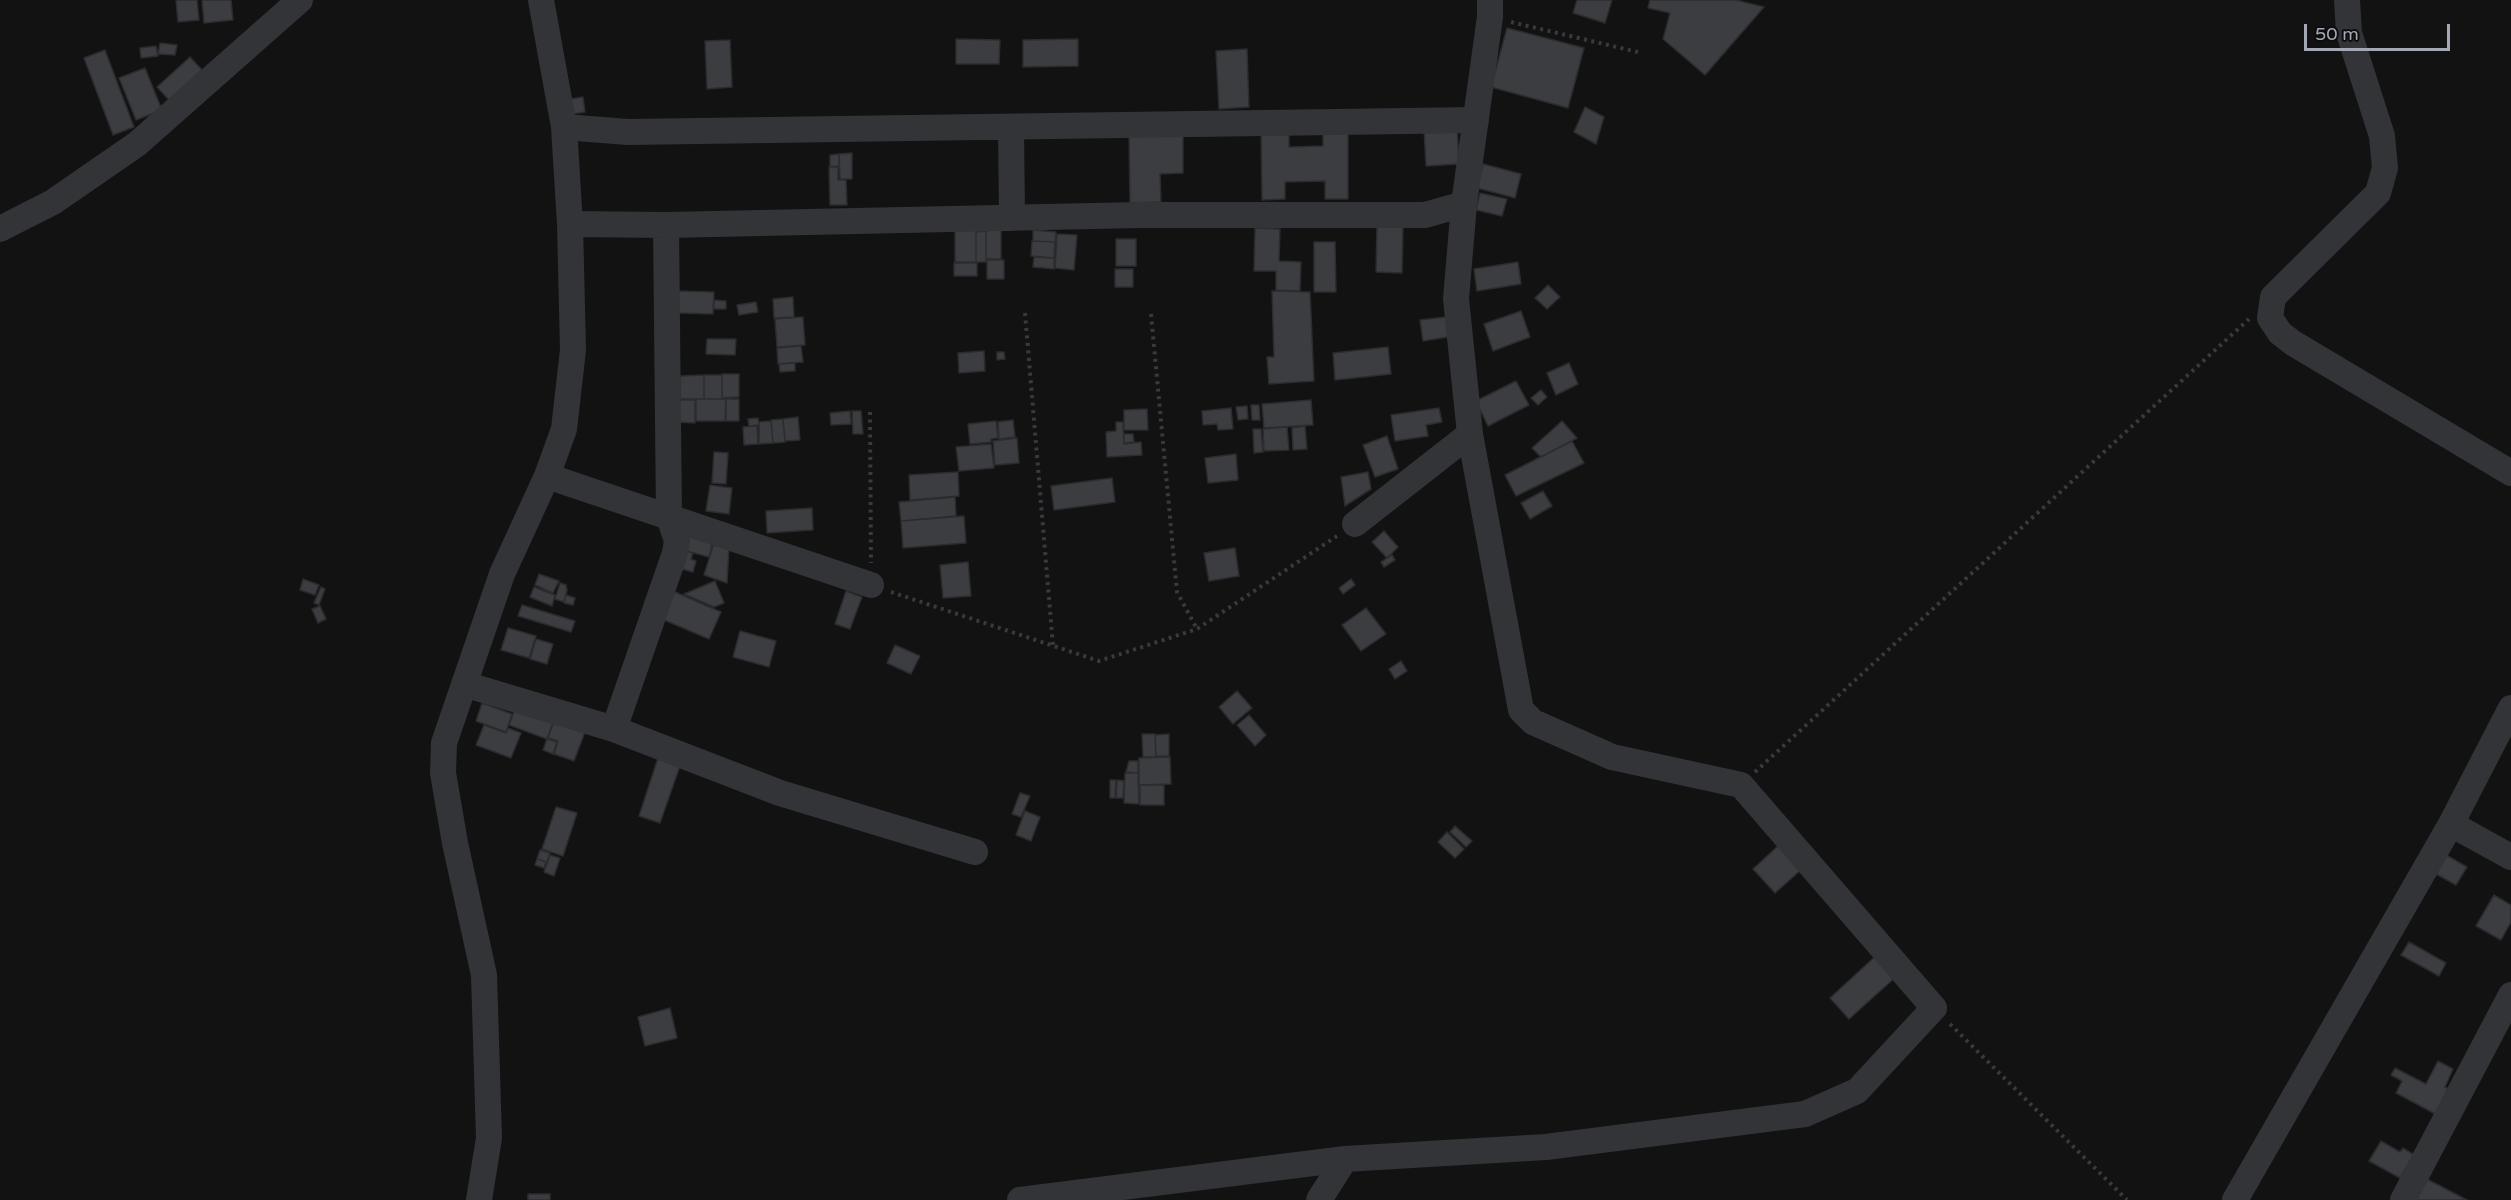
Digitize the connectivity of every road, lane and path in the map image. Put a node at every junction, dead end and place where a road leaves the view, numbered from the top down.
1 (300, 0) edge
2 (541, 0) edge
3 (2347, 0) edge
4 (1490, 8) edge
5 (1642, 52) dead end
6 (1476, 120) junction
7 (564, 127) junction
8 (1011, 127) junction
9 (1464, 204) junction
10 (1012, 218) junction
11 (570, 224) junction
12 (666, 225) junction
13 (0, 229) edge
14 (2273, 297) junction
15 (1025, 314) dead end
16 (1151, 314) dead end
17 (870, 412) dead end
18 (1470, 434) junction
19 (2511, 473) edge
20 (547, 476) junction
21 (669, 517) junction
22 (1355, 524) joint
23 (871, 585) junction
24 (1197, 629) junction
25 (1053, 646) junction
26 (464, 684) junction
27 (2511, 708) edge
28 (614, 729) junction
29 (1741, 785) junction
30 (2451, 824) junction
31 (975, 852) dead end
32 (2511, 857) edge
33 (2511, 995) edge
34 (1934, 1008) junction
35 (1345, 1159) junction
36 (479, 1200) edge
37 (1020, 1200) edge
38 (1319, 1200) edge
39 (2127, 1200) edge
40 (2235, 1200) edge
41 (2403, 1200) edge

1 - 13 street
2 - 7 street
3 - 14 street
4 - 5 path
4 - 6 street
6 - 8 street
6 - 9 street
7 - 8 street
7 - 11 street
8 - 10 street
9 - 10 street
9 - 18 street
10 - 12 street
11 - 12 street
11 - 20 street
12 - 21 street
14 - 19 street
14 - 29 path
15 - 25 path
16 - 24 path
17 - 23 path
18 - 22 street
18 - 29 street
20 - 21 street
20 - 26 street
21 - 23 street
21 - 28 street
22 - 24 path
23 - 25 path
24 - 25 path
26 - 28 street
26 - 36 street
27 - 30 street
28 - 31 street
29 - 34 street
30 - 32 street
30 - 40 street
33 - 41 street
34 - 35 street
34 - 39 path
35 - 37 street
35 - 38 street

